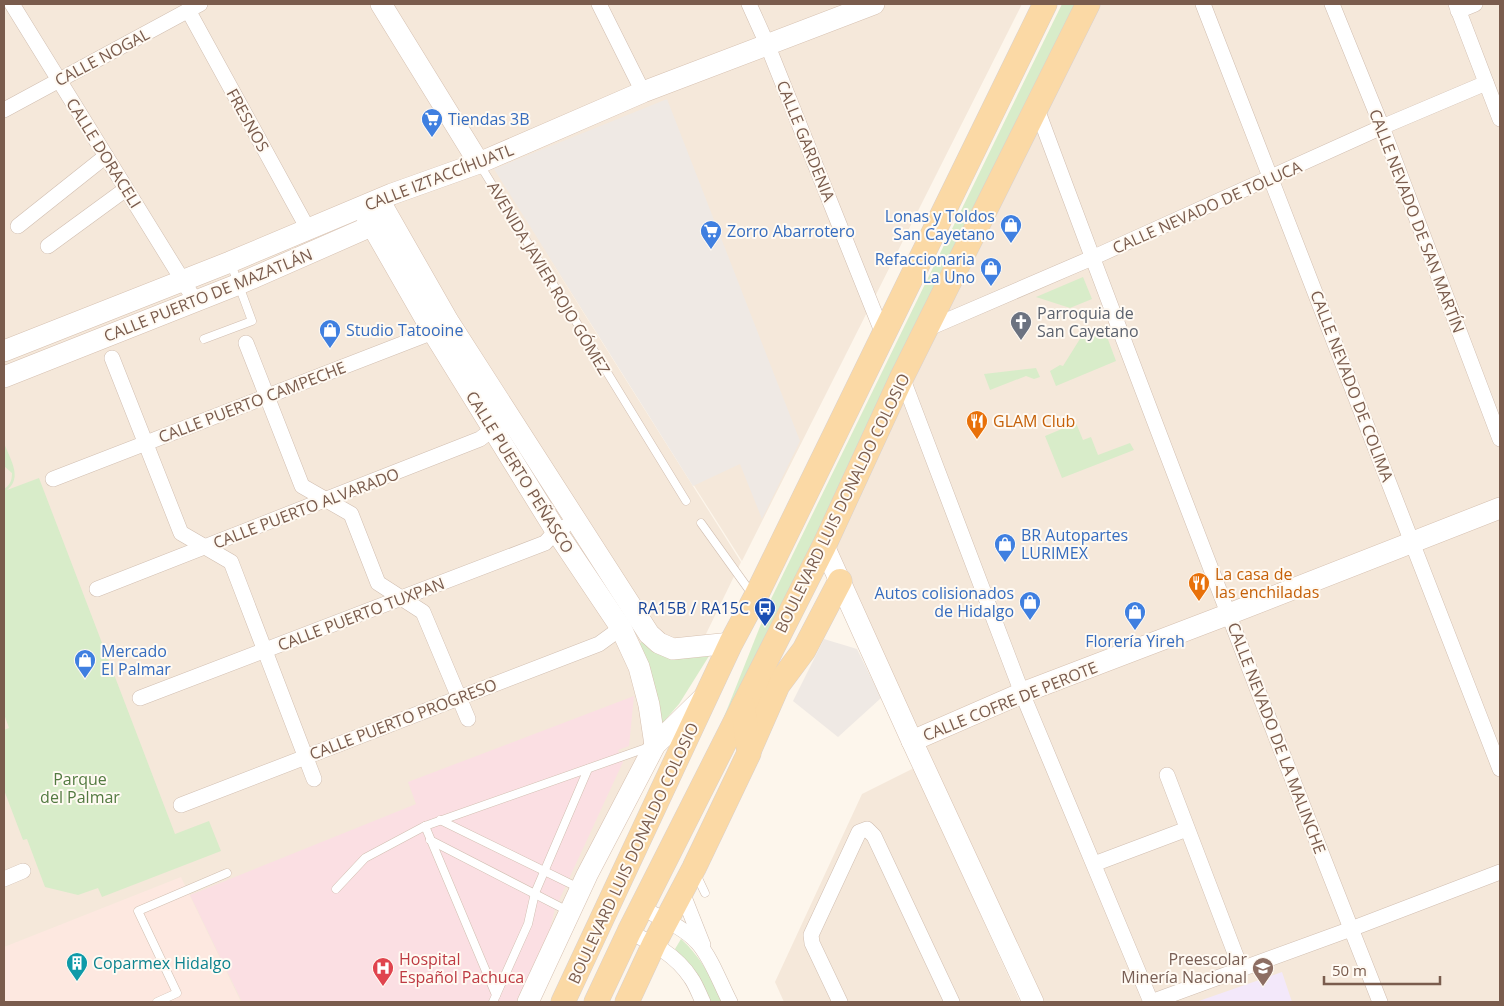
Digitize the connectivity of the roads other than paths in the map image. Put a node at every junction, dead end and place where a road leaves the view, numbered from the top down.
1 (12, 4) edge
2 (599, 4) edge
3 (749, 4) edge
4 (874, 4) edge
5 (1045, 4) edge
6 (1088, 4) edge
7 (1203, 4) edge
8 (1332, 4) edge
9 (1475, 4) edge
10 (385, 5) edge
11 (194, 7) edge
12 (1457, 7) edge
13 (766, 44) junction
14 (58, 81) junction
15 (1486, 83) junction
16 (643, 92) junction
17 (1037, 109) junction
18 (4, 110) edge
19 (1500, 119) edge
20 (1382, 127) junction
21 (106, 156) junction
22 (479, 164) junction
23 (1272, 178) junction
24 (126, 189) junction
25 (379, 209) junction
26 (18, 226) dead end
27 (308, 229) junction
28 (48, 246) dead end
29 (1092, 258) junction
30 (230, 262) junction
31 (184, 280) junction
32 (238, 284) junction
33 (196, 302) junction
34 (441, 326) junction
35 (927, 329) junction
36 (883, 334) junction
37 (204, 339) dead end
38 (246, 343) dead end
39 (4, 351) edge
40 (112, 358) dead end
41 (4, 377) edge
42 (902, 377) junction
43 (267, 396) junction
44 (512, 422) junction
45 (493, 429) junction
46 (1500, 439) edge
47 (146, 443) junction
48 (53, 479) dead end
49 (326, 500) junction
50 (686, 501) dead end
51 (1500, 508) edge
52 (576, 522) junction
53 (701, 523) dead end
54 (556, 531) junction
55 (1412, 542) junction
56 (824, 546) junction
57 (205, 547) junction
58 (840, 581) junction
59 (97, 589) dead end
60 (402, 598) junction
61 (755, 598) junction
62 (1229, 614) junction
63 (621, 628) junction
64 (731, 643) junction
65 (265, 650) junction
66 (1022, 693) junction
67 (706, 696) junction
68 (140, 698) dead end
69 (459, 698) junction
70 (743, 706) junction
71 (468, 719) dead end
72 (912, 741) junction
73 (655, 745) junction
74 (749, 753) junction
75 (306, 757) junction
76 (588, 769) junction
77 (1500, 769) edge
78 (1167, 775) dead end
79 (314, 779) dead end
80 (181, 805) dead end
81 (440, 820) junction
82 (425, 826) junction
83 (1187, 829) junction
84 (430, 840) junction
85 (1094, 864) junction
86 (23, 871) dead end
87 (545, 871) junction
88 (1500, 872) edge
89 (227, 874) dead end
90 (4, 879) edge
91 (336, 889) dead end
92 (581, 889) junction
93 (536, 893) junction
94 (685, 905) junction
95 (642, 908) junction
96 (570, 912) junction
97 (1351, 929) junction
98 (629, 932) junction
99 (654, 944) junction
100 (710, 963) junction
101 (1240, 970) junction
102 (495, 998) edge
103 (565, 998) edge
104 (157, 1002) edge
105 (528, 1002) edge
106 (596, 1002) edge
107 (627, 1002) edge
108 (703, 1002) edge
109 (730, 1002) edge
110 (840, 1002) edge
111 (952, 1002) edge
112 (1033, 1002) edge
113 (1151, 1002) edge
114 (1380, 1002) edge

1 - 14 street, CALLE DORACELI
2 - 16 street
3 - 13 street, CALLE GARDENIA
4 - 13 street, CALLE IZTACCÍHUATL
5 - 36 main road, BOULEVARD LUIS DONALDO COLOSIO
6 - 17 main road, BOULEVARD LUIS DONALDO COLOSIO
7 - 23 street, CALLE NEVADO DE COLIMA
8 - 20 street, CALLE NEVADO DE SAN MARTÍN
9 - 12 street
10 - 22 street, AVENIDA JAVIER ROJO GÓMEZ
11 - 14 street, CALLE NOGAL
11 - 27 street, FRESNOS
12 - 15 street
13 - 16 street, CALLE IZTACCÍHUATL
13 - 36 street, CALLE GARDENIA
14 - 18 street, CALLE NOGAL
14 - 21 street, CALLE DORACELI
15 - 19 street
15 - 20 street, CALLE NEVADO DE TOLUCA
16 - 22 street, CALLE IZTACCÍHUATL
17 - 29 street, CALLE NEVADO DE LA MALINCHE
17 - 35 main road, BOULEVARD LUIS DONALDO COLOSIO
20 - 23 street, CALLE NEVADO DE TOLUCA
20 - 46 street, CALLE NEVADO DE SAN MARTÍN
21 - 24 street, CALLE DORACELI
21 - 26 street
22 - 25 street, CALLE IZTACCÍHUATL
22 - 50 lane, AVENIDA JAVIER ROJO GÓMEZ
23 - 29 street, CALLE NEVADO DE TOLUCA
23 - 55 street, CALLE NEVADO DE COLIMA
24 - 28 street
24 - 31 street, CALLE DORACELI
25 - 27 street, CALLE IZTACCÍHUATL
25 - 32 street, CALLE PUERTO DE MAZATLÁN
25 - 34 street, CALLE PUERTO PEÑASCO
27 - 30 street, CALLE IZTACCÍHUATL
29 - 35 street, CALLE NEVADO DE TOLUCA
29 - 62 street, CALLE NEVADO DE LA MALINCHE
30 - 31 street, CALLE IZTACCÍHUATL
30 - 32 lane
31 - 33 street, CALLE DORACELI
31 - 39 street, CALLE IZTACCÍHUATL
32 - 33 street, CALLE PUERTO DE MAZATLÁN
32 - 37 lane
33 - 41 street, CALLE PUERTO DE MAZATLÁN
34 - 43 street, CALLE PUERTO CAMPECHE
34 - 44 street, CALLE PUERTO PEÑASCO
34 - 45 street, CALLE PUERTO PEÑASCO
35 - 42 main road, BOULEVARD LUIS DONALDO COLOSIO
36 - 61 main road, BOULEVARD LUIS DONALDO COLOSIO
38 - 43 street
40 - 47 street
42 - 56 main road, BOULEVARD LUIS DONALDO COLOSIO
42 - 66 street
43 - 47 street, CALLE PUERTO CAMPECHE
43 - 49 street
44 - 45 street, CALLE PUERTO ALVARADO
44 - 52 street, CALLE PUERTO PEÑASCO
45 - 49 street, CALLE PUERTO ALVARADO
45 - 54 street, CALLE PUERTO PEÑASCO
47 - 48 street, CALLE PUERTO CAMPECHE
47 - 57 street
49 - 57 street, CALLE PUERTO ALVARADO
49 - 60 street
51 - 55 street, CALLE COFRE DE PEROTE
52 - 54 street, CALLE PUERTO TUXPAN
52 - 64 street, CALLE PUERTO PEÑASCO
53 - 61 lane
54 - 60 street, CALLE PUERTO TUXPAN
54 - 63 street, CALLE PUERTO PEÑASCO
55 - 62 street, CALLE COFRE DE PEROTE
55 - 77 street, CALLE NEVADO DE COLIMA
56 - 58 street
56 - 70 main road, BOULEVARD LUIS DONALDO COLOSIO
57 - 59 street, CALLE PUERTO ALVARADO
57 - 65 street
58 - 72 street
58 - 74 main road
60 - 65 street, CALLE PUERTO TUXPAN
60 - 69 street
61 - 64 main road, BOULEVARD LUIS DONALDO COLOSIO
62 - 66 street, CALLE COFRE DE PEROTE
62 - 97 street, CALLE NEVADO DE LA MALINCHE
63 - 69 street, CALLE PUERTO PROGRESO
63 - 73 street, CALLE PUERTO PEÑASCO
64 - 67 main road, BOULEVARD LUIS DONALDO COLOSIO
65 - 68 street, CALLE PUERTO TUXPAN
65 - 75 street
66 - 72 street, CALLE COFRE DE PEROTE
66 - 85 street
67 - 73 street
67 - 103 main road, BOULEVARD LUIS DONALDO COLOSIO
69 - 71 street
69 - 75 street, CALLE PUERTO PROGRESO
70 - 74 main road
70 - 95 main road, BOULEVARD LUIS DONALDO COLOSIO
72 - 112 street
73 - 76 lane
73 - 92 street
74 - 94 main road
75 - 79 street
75 - 80 street, CALLE PUERTO PROGRESO
76 - 81 lane
76 - 87 lane
78 - 83 street
81 - 82 lane
81 - 87 lane
82 - 84 lane
82 - 91 lane
83 - 85 street
83 - 101 street
84 - 93 lane
84 - 102 lane
85 - 113 street
86 - 90 street
87 - 92 lane
87 - 93 lane
88 - 97 street
89 - 104 lane
92 - 96 street
93 - 96 lane
93 - 102 lane
94 - 95 street
94 - 99 main road
94 - 100 street
94 - 100 street
95 - 98 main road, BOULEVARD LUIS DONALDO COLOSIO
96 - 105 street
97 - 101 street
97 - 114 street, CALLE NEVADO DE LA MALINCHE
98 - 99 street
98 - 106 main road, BOULEVARD LUIS DONALDO COLOSIO
99 - 107 main road
99 - 108 street
100 - 109 street
101 - 113 street
110 - 111 street

